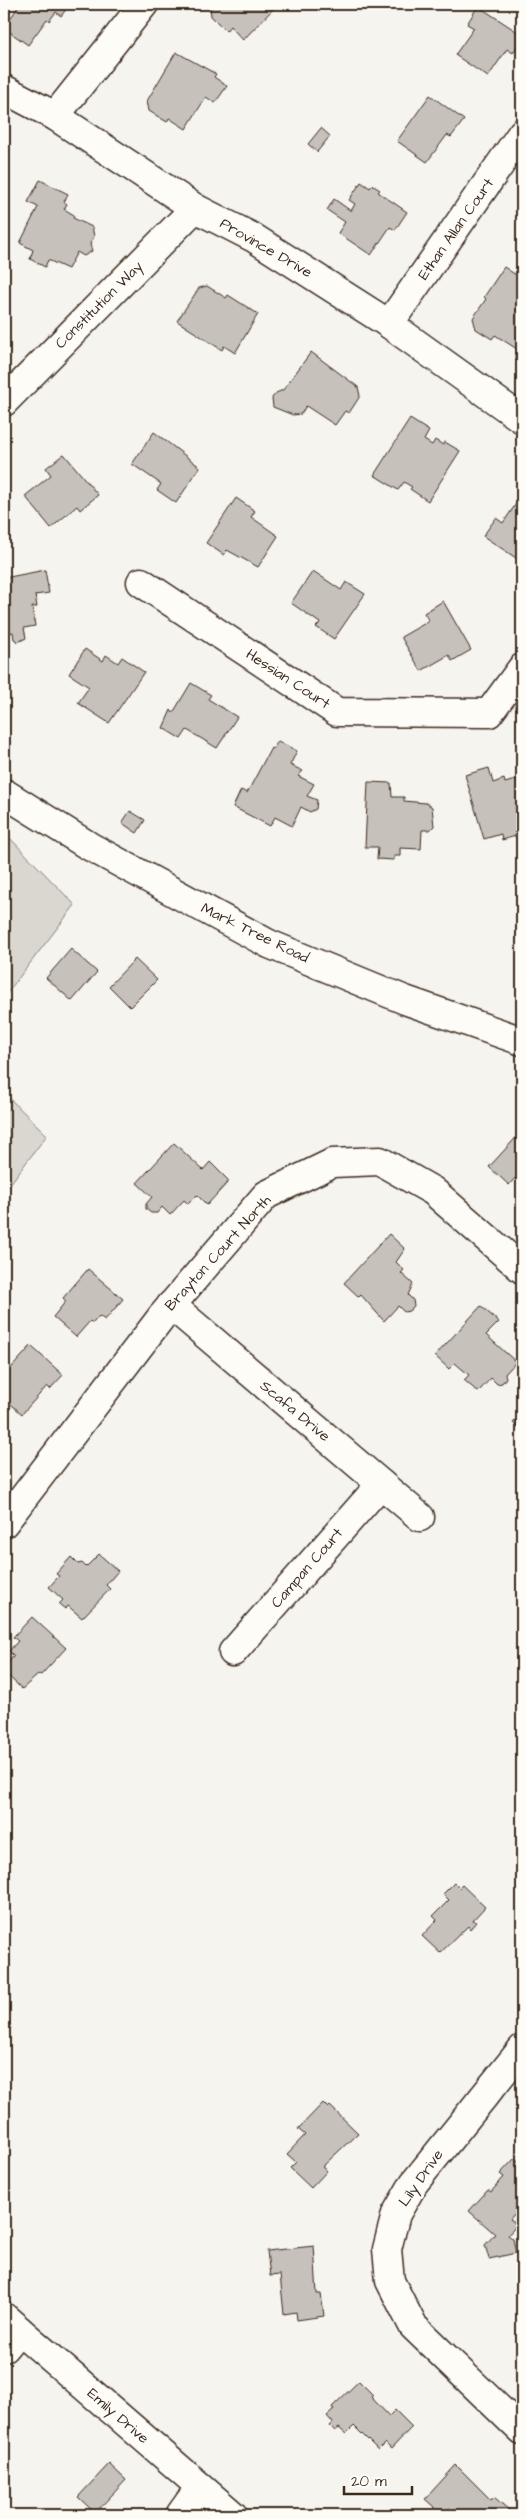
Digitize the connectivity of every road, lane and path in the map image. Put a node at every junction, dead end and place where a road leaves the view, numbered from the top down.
1 (144, 4) edge
2 (4, 89) edge
3 (56, 116) junction
4 (522, 133) edge
5 (195, 208) junction
6 (389, 324) junction
7 (4, 402) edge
8 (522, 419) edge
9 (141, 582) dead end
10 (522, 668) edge
11 (4, 792) edge
12 (522, 1041) edge
13 (522, 1269) edge
14 (171, 1305) junction
15 (381, 1484) junction
16 (420, 1517) dead end
17 (4, 1523) edge
18 (233, 1652) dead end
19 (522, 2049) edge
20 (9, 2332) edge
21 (522, 2431) edge
22 (200, 2487) junction
23 (180, 2515) edge
24 (233, 2515) edge

1 - 3 street
2 - 3 street, Province Drive
3 - 5 street, Province Drive
4 - 6 street, Ethan Allan Court
5 - 6 street, Province Drive
5 - 7 street, Constitution Way
6 - 8 street, Province Drive
9 - 10 street, Hessian Court
11 - 12 street, Mark Tree Road
13 - 14 street, Brayton Court North
14 - 15 street, Scafa Drive
14 - 17 street, Brayton Court North
15 - 16 street, Scafa Drive
15 - 18 street, Campan Court
19 - 21 street, Lily Drive
20 - 22 street, Emily Drive
22 - 23 street
22 - 24 street, Emily Drive

